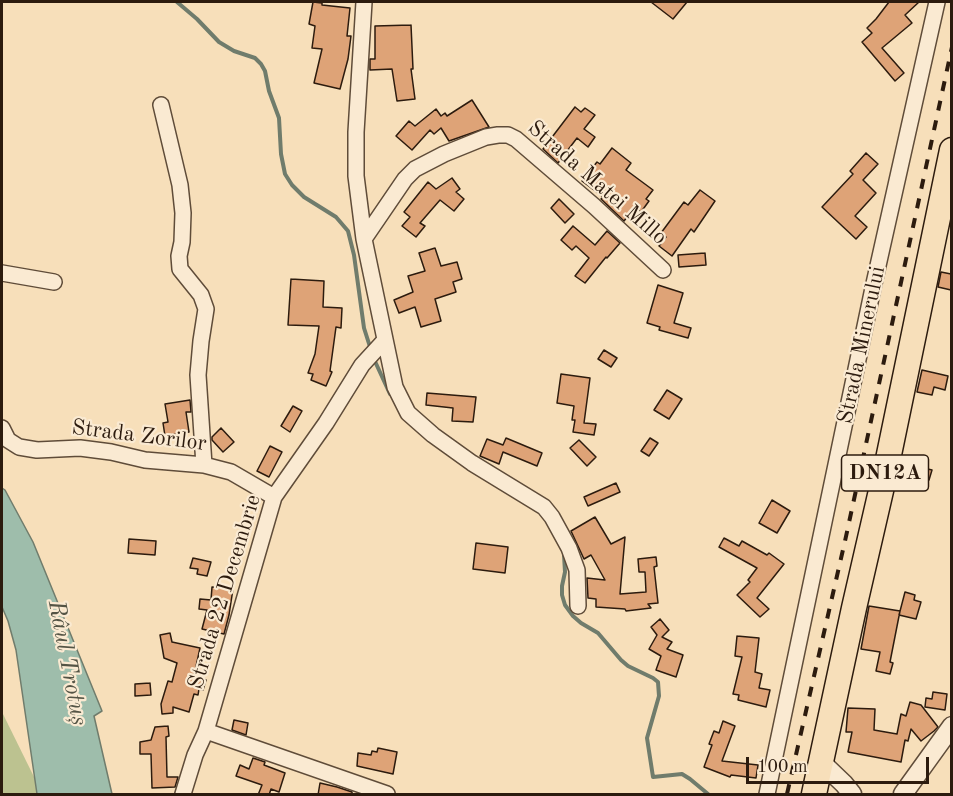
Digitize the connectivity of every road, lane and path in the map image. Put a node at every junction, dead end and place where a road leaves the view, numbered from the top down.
1 (364, 2) edge
2 (937, 2) edge
3 (161, 105) dead end
4 (951, 150) edge
5 (946, 201) edge
6 (364, 239) junction
7 (663, 270) dead end
8 (2, 273) edge
9 (54, 282) dead end
10 (376, 350) junction
11 (2, 428) edge
12 (204, 465) junction
13 (274, 497) junction
14 (578, 606) dead end
15 (951, 726) edge
16 (206, 731) junction
17 (821, 762) junction
18 (183, 795) edge
19 (387, 795) edge
20 (767, 795) edge
21 (813, 795) edge
22 (852, 795) edge
23 (903, 795) edge

1 - 6 street
2 - 20 street, Strada Minerului
3 - 12 street
4 - 5 main road, DN12A
5 - 17 main road, DN12A
6 - 7 street, Strada Matei Millo
6 - 10 street
8 - 9 street
10 - 13 street, Strada 22 Decembrie
10 - 14 street
11 - 12 street, Strada Zorilor
12 - 13 street, Strada Zorilor
13 - 16 street, Strada 22 Decembrie
15 - 23 street
16 - 18 street, Strada 22 Decembrie
16 - 19 street
17 - 21 main road, DN12A
17 - 22 street

